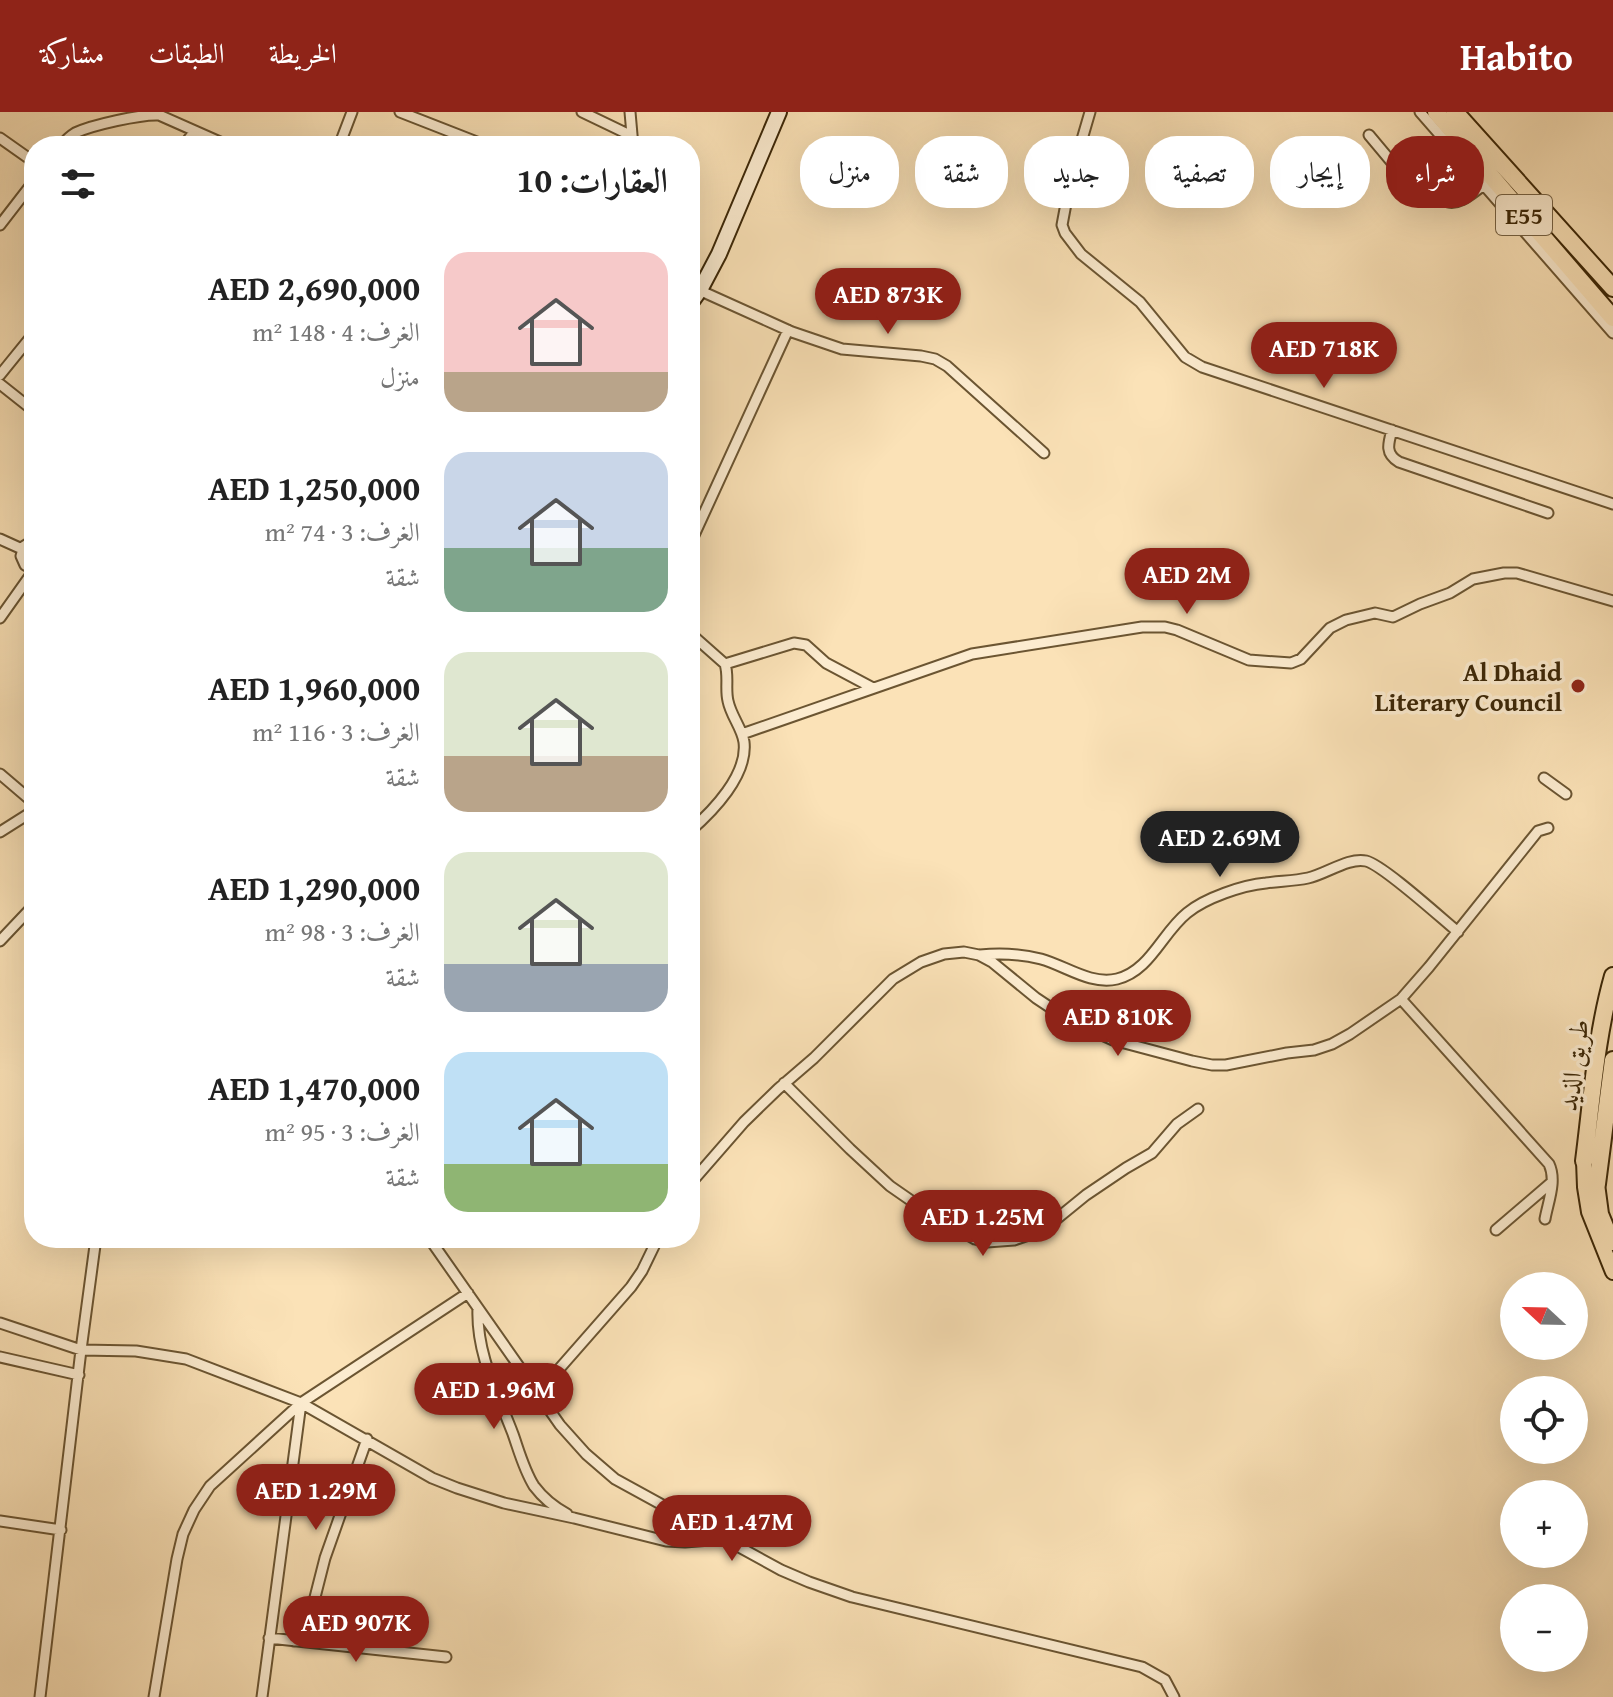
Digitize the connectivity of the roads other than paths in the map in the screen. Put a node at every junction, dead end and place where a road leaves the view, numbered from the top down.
1 (352, 112) edge
2 (400, 112) edge
3 (582, 112) edge
4 (630, 112) edge
5 (779, 112) edge
6 (1090, 112) edge
7 (1420, 112) edge
8 (1436, 112) edge
9 (1455, 112) edge
10 (195, 131) junction
11 (1369, 135) dead end
12 (72, 136) edge
13 (191, 136) edge
14 (206, 136) edge
15 (343, 136) edge
16 (461, 136) edge
17 (624, 136) edge
18 (632, 136) edge
19 (1441, 136) edge
20 (0, 138) edge
21 (24, 155) edge
22 (1386, 155) edge
23 (1484, 185) edge
24 (24, 194) edge
25 (0, 225) edge
26 (700, 281) edge
27 (1613, 288) edge
28 (700, 290) edge
29 (1613, 318) edge
30 (788, 330) junction
31 (1613, 333) edge
32 (24, 345) edge
33 (0, 375) edge
34 (0, 384) edge
35 (24, 403) edge
36 (1392, 430) junction
37 (1044, 453) dead end
38 (1613, 504) edge
39 (1548, 513) dead end
40 (700, 522) edge
41 (0, 539) edge
42 (24, 546) edge
43 (22, 549) junction
44 (24, 564) edge
45 (24, 584) edge
46 (1613, 601) edge
47 (0, 618) edge
48 (700, 642) edge
49 (725, 664) junction
50 (873, 688) junction
51 (742, 734) junction
52 (0, 774) edge
53 (1544, 778) dead end
54 (24, 792) edge
55 (1566, 794) dead end
56 (24, 817) edge
57 (700, 821) edge
58 (1548, 828) dead end
59 (0, 832) edge
60 (24, 915) edge
61 (1458, 932) junction
62 (2, 937) edge
63 (979, 955) junction
64 (1613, 976) edge
65 (1401, 999) junction
66 (1613, 1060) edge
67 (784, 1083) junction
68 (1198, 1109) dead end
69 (1584, 1161) joint
70 (700, 1173) edge
71 (1552, 1182) junction
72 (1597, 1184) joint
73 (1545, 1219) dead end
74 (1496, 1230) dead end
75 (1613, 1243) edge
76 (95, 1248) edge
77 (436, 1248) edge
78 (653, 1248) edge
79 (1613, 1272) edge
80 (468, 1293) junction
81 (478, 1308) junction
82 (0, 1323) edge
83 (81, 1350) junction
84 (0, 1357) edge
85 (79, 1375) junction
86 (538, 1393) junction
87 (301, 1403) junction
88 (367, 1439) junction
89 (574, 1518) junction
90 (0, 1521) edge
91 (61, 1530) junction
92 (723, 1539) junction
93 (269, 1638) junction
94 (294, 1641) junction
95 (446, 1657) dead end
96 (40, 1697) edge
97 (154, 1697) edge
98 (262, 1697) edge
99 (1174, 1697) edge

1 - 15 street
2 - 16 street
3 - 17 street
4 - 18 street
5 - 26 street
6 - 36 street
7 - 19 street
8 - 29 highway, E55
9 - 27 highway, E55
10 - 12 street
10 - 13 street
10 - 14 street
11 - 22 street
20 - 21 street
23 - 31 street
24 - 25 street
28 - 30 street
30 - 37 street
30 - 40 street
32 - 33 street
34 - 35 street
36 - 38 street
36 - 39 street
41 - 43 street
42 - 43 street
43 - 44 street
45 - 47 street
46 - 50 street
48 - 49 street
49 - 50 street
49 - 51 street
50 - 51 street
51 - 57 street
52 - 54 street
53 - 55 street
56 - 59 street
58 - 61 street
60 - 62 street
61 - 63 street
61 - 65 street
63 - 65 street
63 - 67 street
64 - 69 highway, طريق الذيد
65 - 71 street
66 - 72 highway, طريق الذيد
67 - 68 street
67 - 70 street
69 - 79 main road
71 - 73 street
71 - 74 street
72 - 75 main road
76 - 83 street
77 - 80 street
78 - 86 street
80 - 81 street
80 - 87 street
81 - 86 street
81 - 89 street
82 - 83 street
83 - 85 street
83 - 87 street
84 - 85 street
85 - 91 street
86 - 92 street
87 - 88 street
87 - 93 street
87 - 97 street
88 - 89 street
88 - 94 street
89 - 92 street
90 - 91 street
91 - 96 street
92 - 99 street
93 - 94 street
93 - 98 street
94 - 95 street

